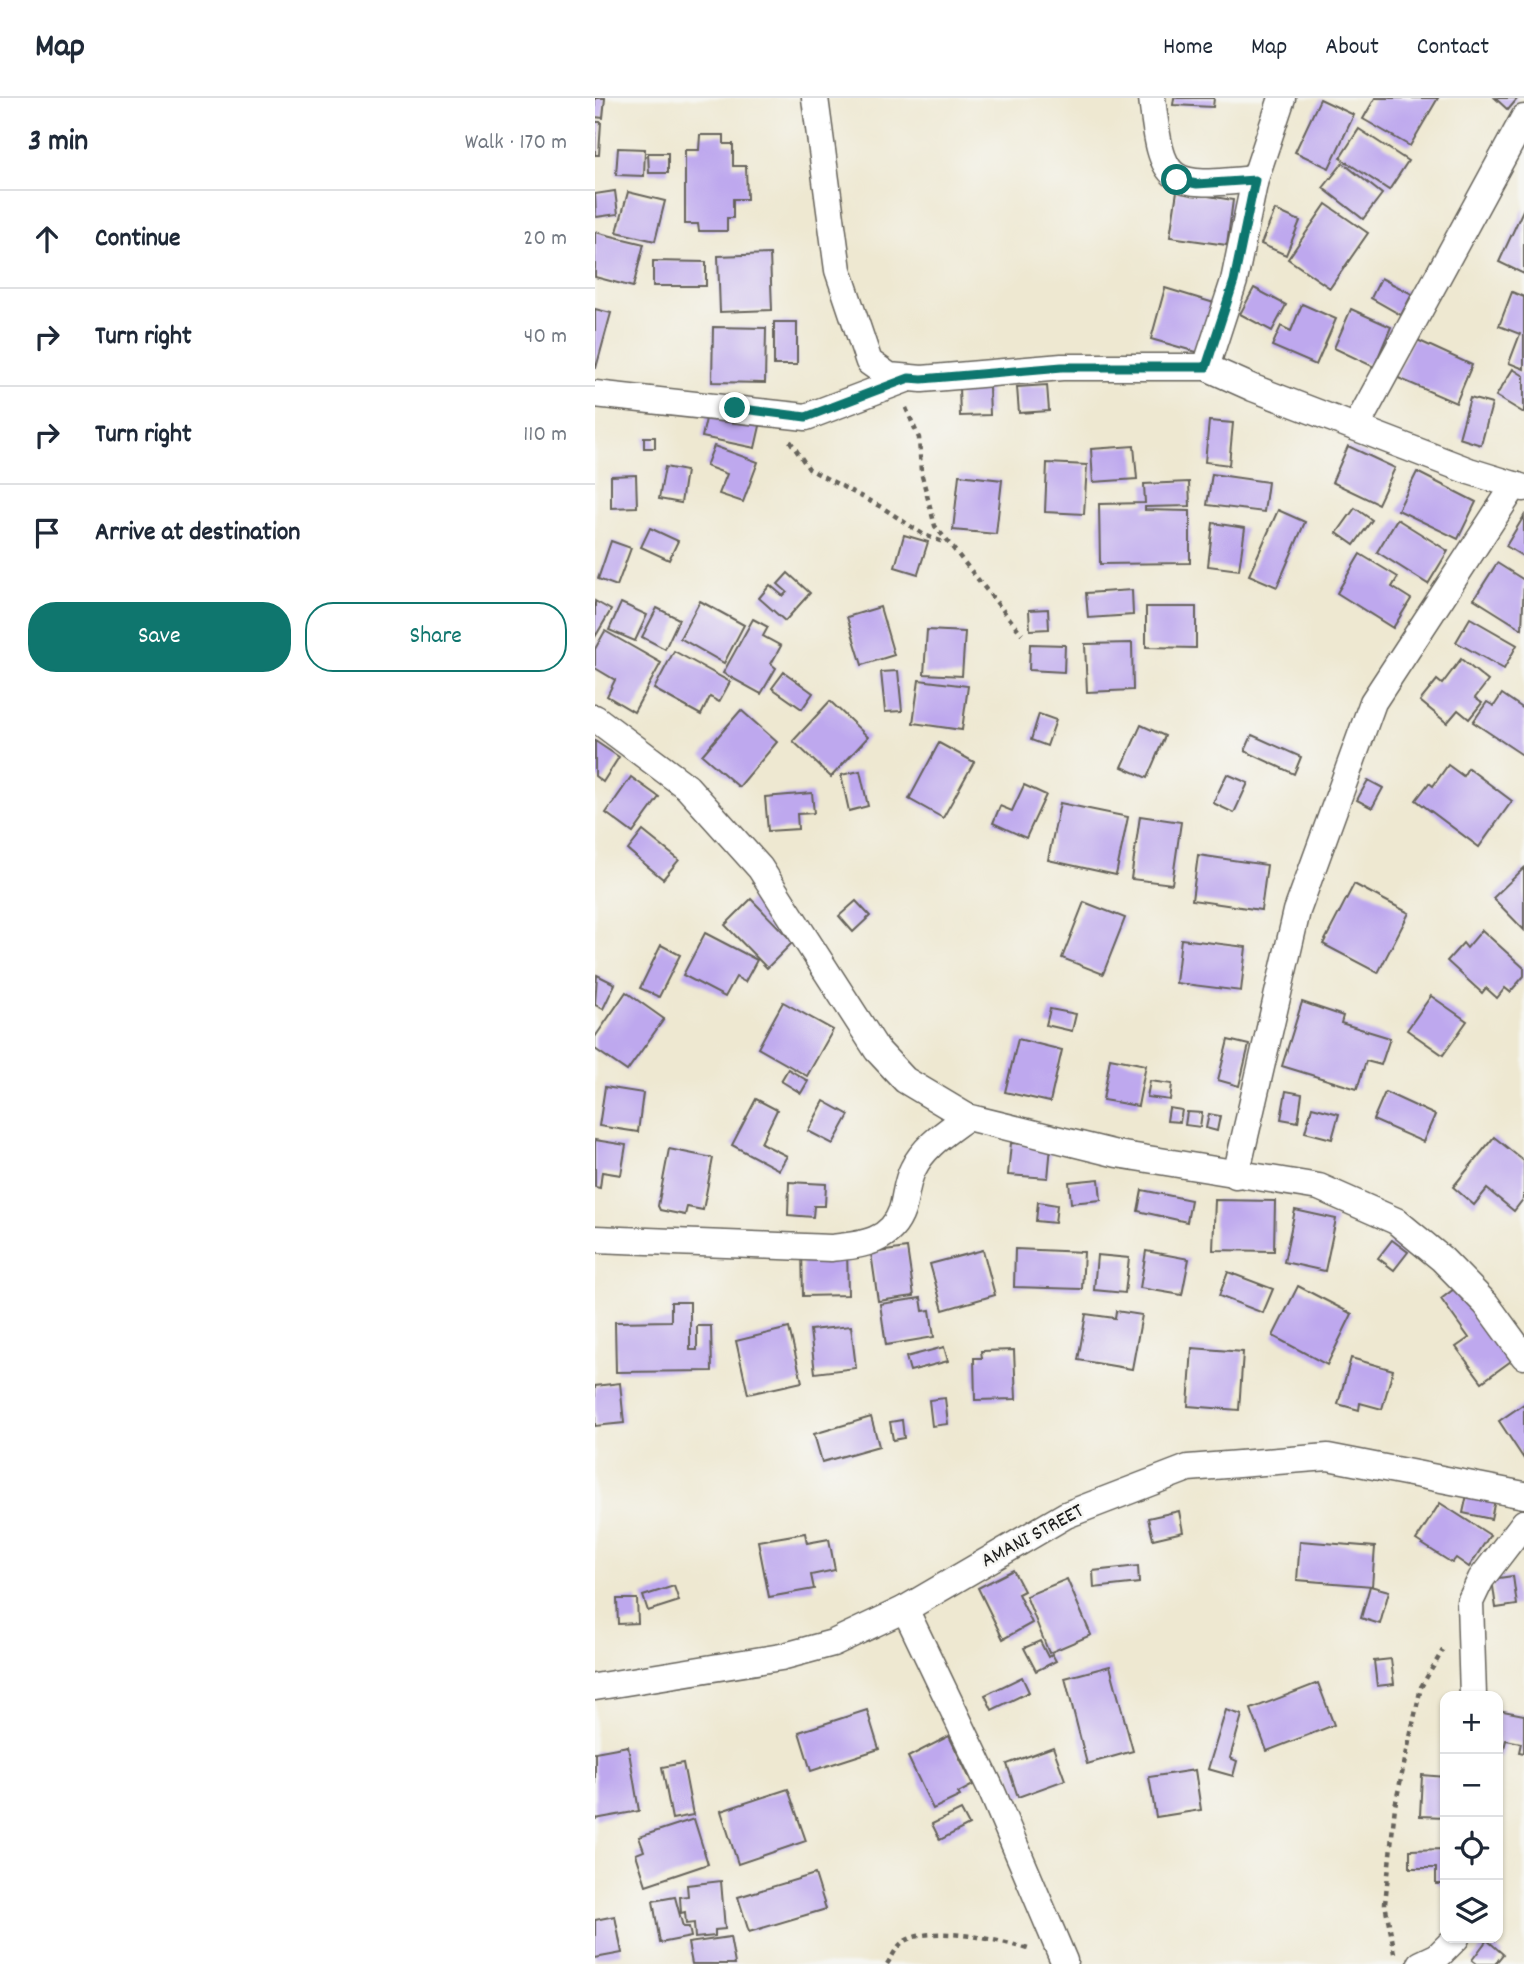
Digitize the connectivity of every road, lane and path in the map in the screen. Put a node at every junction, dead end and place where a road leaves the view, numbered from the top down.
1 (815, 98) edge
2 (1152, 98) edge
3 (1287, 99) edge
4 (1524, 118) edge
5 (1255, 180) junction
6 (1206, 367) junction
7 (897, 382) junction
8 (595, 394) edge
9 (784, 415) junction
10 (1356, 426) junction
11 (1519, 486) edge
12 (947, 543) junction
13 (1022, 634) dead end
14 (595, 718) edge
15 (967, 1117) junction
16 (1236, 1175) junction
17 (595, 1240) edge
18 (1524, 1356) edge
19 (1524, 1495) edge
20 (1524, 1523) edge
21 (1470, 1602) junction
22 (905, 1609) junction
23 (595, 1687) edge
24 (1473, 1691) edge
25 (1451, 1943) edge
26 (1064, 1961) joint
27 (887, 1964) edge
28 (1397, 1964) edge
29 (1422, 1964) edge

1 - 7 street
2 - 5 street
3 - 5 street
4 - 10 street
5 - 6 street
6 - 7 street
6 - 10 street
7 - 9 street
7 - 12 path
8 - 9 street
9 - 12 path
10 - 11 street
11 - 16 street
12 - 13 path
14 - 15 street
15 - 16 street
15 - 17 street
16 - 18 street
19 - 22 street, AMANI STREET
20 - 21 street
21 - 24 street
21 - 28 path
22 - 23 street, AMANI STREET
22 - 26 street
25 - 29 street
26 - 27 path

